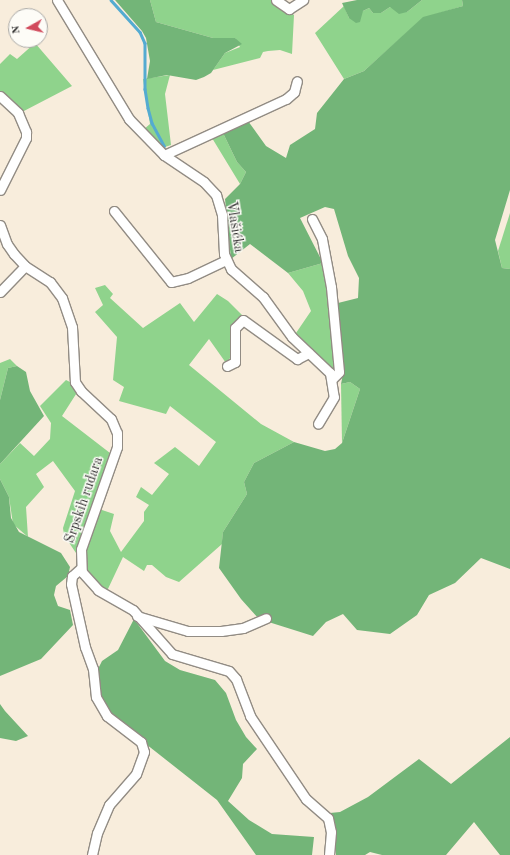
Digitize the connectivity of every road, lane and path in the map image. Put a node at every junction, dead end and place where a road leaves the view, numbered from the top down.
1 (57, 0) edge
2 (276, 0) edge
3 (303, 0) edge
4 (297, 81) dead end
5 (0, 96) edge
6 (164, 155) junction
7 (0, 190) edge
8 (114, 211) dead end
9 (312, 219) dead end
10 (0, 225) edge
11 (226, 260) junction
12 (25, 266) junction
13 (0, 292) edge
14 (309, 353) junction
15 (227, 366) dead end
16 (332, 379) junction
17 (318, 424) dead end
18 (81, 568) junction
19 (137, 616) junction
20 (266, 618) dead end
21 (92, 855) edge
22 (329, 855) edge

1 - 6 street, Vlašićka
2 - 3 street
4 - 6 street
5 - 7 street
6 - 11 street, Vlašićka
8 - 11 street
9 - 16 street
10 - 12 street, Srpskih rudara
11 - 14 street, Vlašićka
12 - 13 street
12 - 18 street, Srpskih rudara
14 - 15 street
14 - 16 street, Vlašićka
16 - 17 street
18 - 19 street
18 - 21 street
19 - 20 street
19 - 22 street

